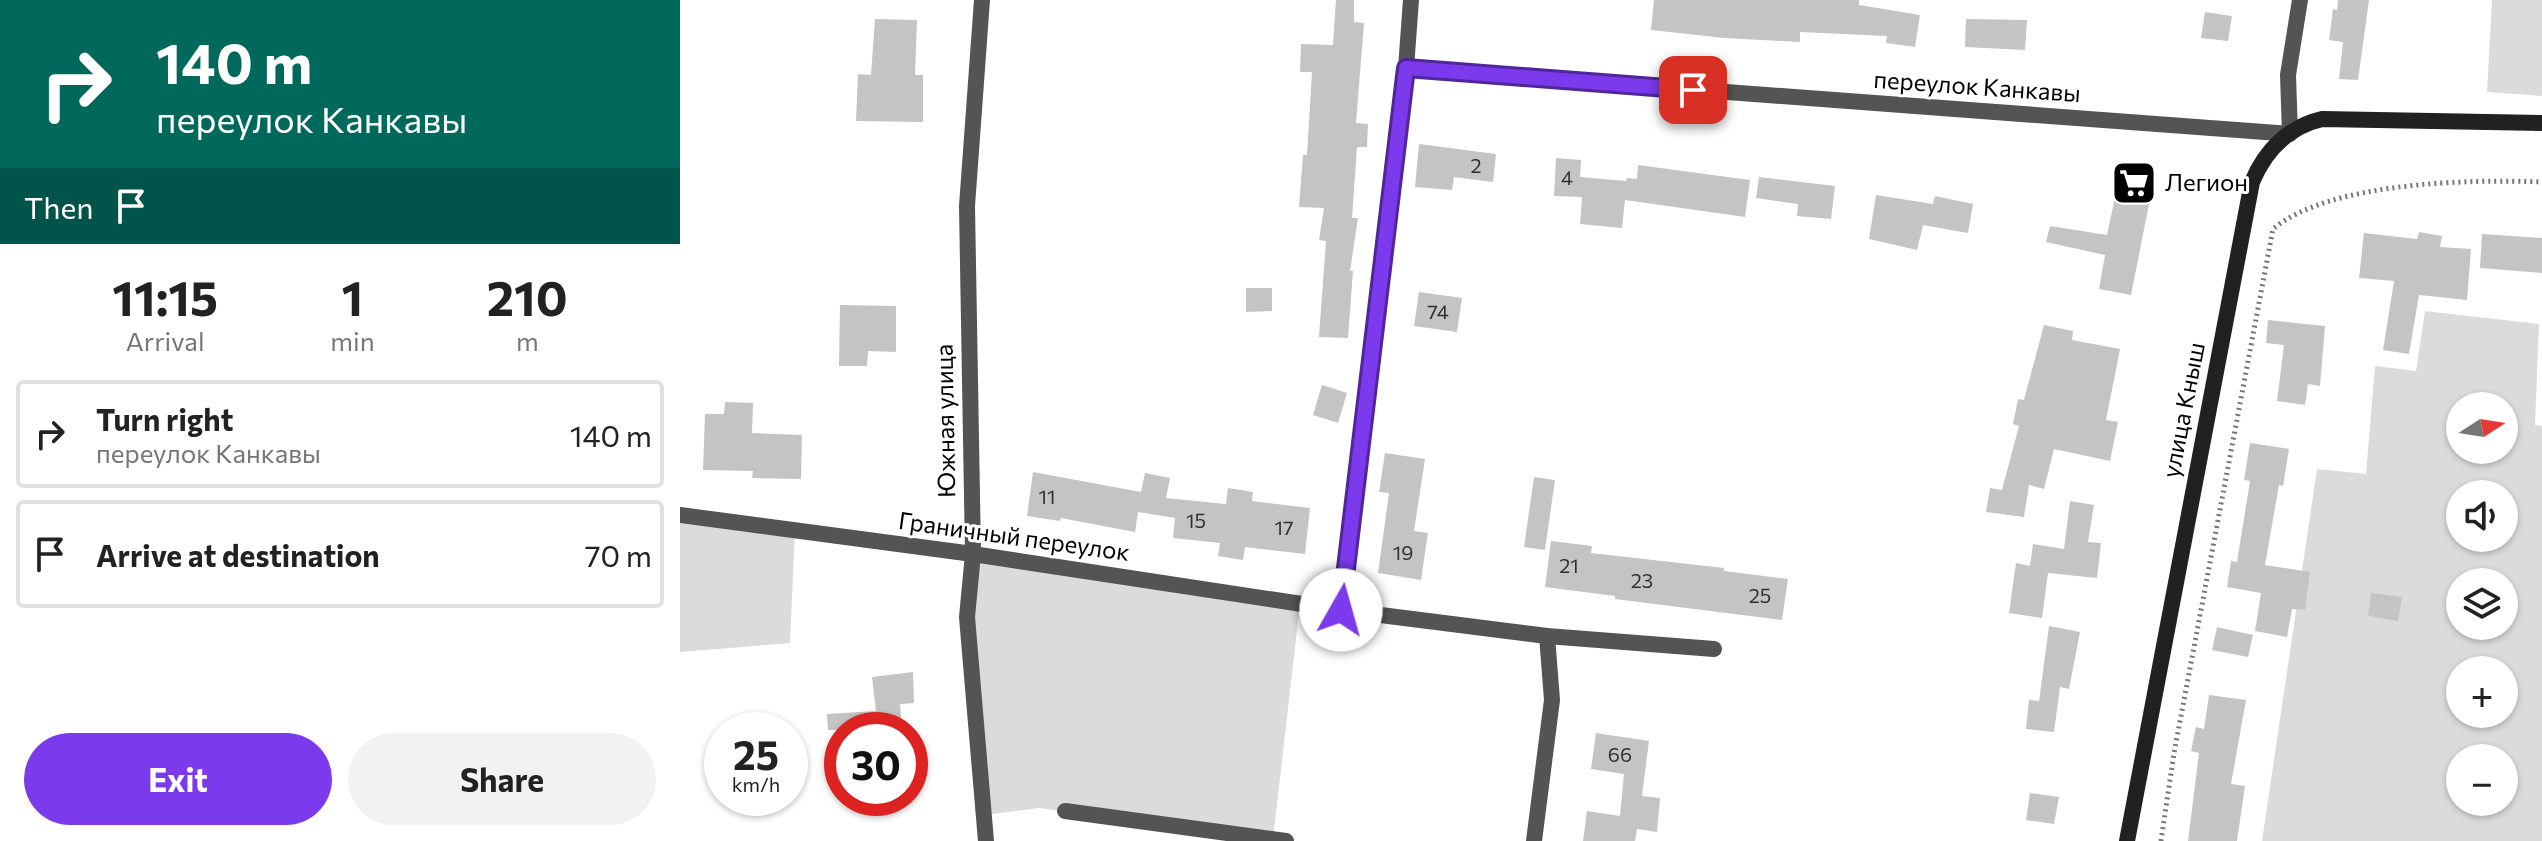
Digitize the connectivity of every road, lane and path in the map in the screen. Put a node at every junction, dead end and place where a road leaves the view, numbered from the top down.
1 (982, 0) edge
2 (1411, 0) edge
3 (2300, 0) edge
4 (1406, 68) junction
5 (2542, 123) edge
6 (2290, 134) junction
7 (2542, 182) edge
8 (680, 515) edge
9 (973, 554) junction
10 (1341, 610) junction
11 (1547, 636) junction
12 (1714, 649) dead end
13 (1065, 811) dead end
14 (986, 841) edge
15 (1286, 841) edge
16 (1534, 841) edge
17 (2127, 841) edge
18 (2161, 841) edge

1 - 9 street, Южная улица
2 - 4 street
3 - 6 street
4 - 6 street, переулок Канкавы
4 - 10 street
5 - 6 street, переулок Канкавы
6 - 17 street, улица Кныш
7 - 18 path
8 - 9 street, Граничный переулок
9 - 10 street, Граничный переулок
9 - 14 street, Южная улица
10 - 11 street, Граничный переулок
11 - 12 street, Граничный переулок
11 - 16 street
13 - 15 street

